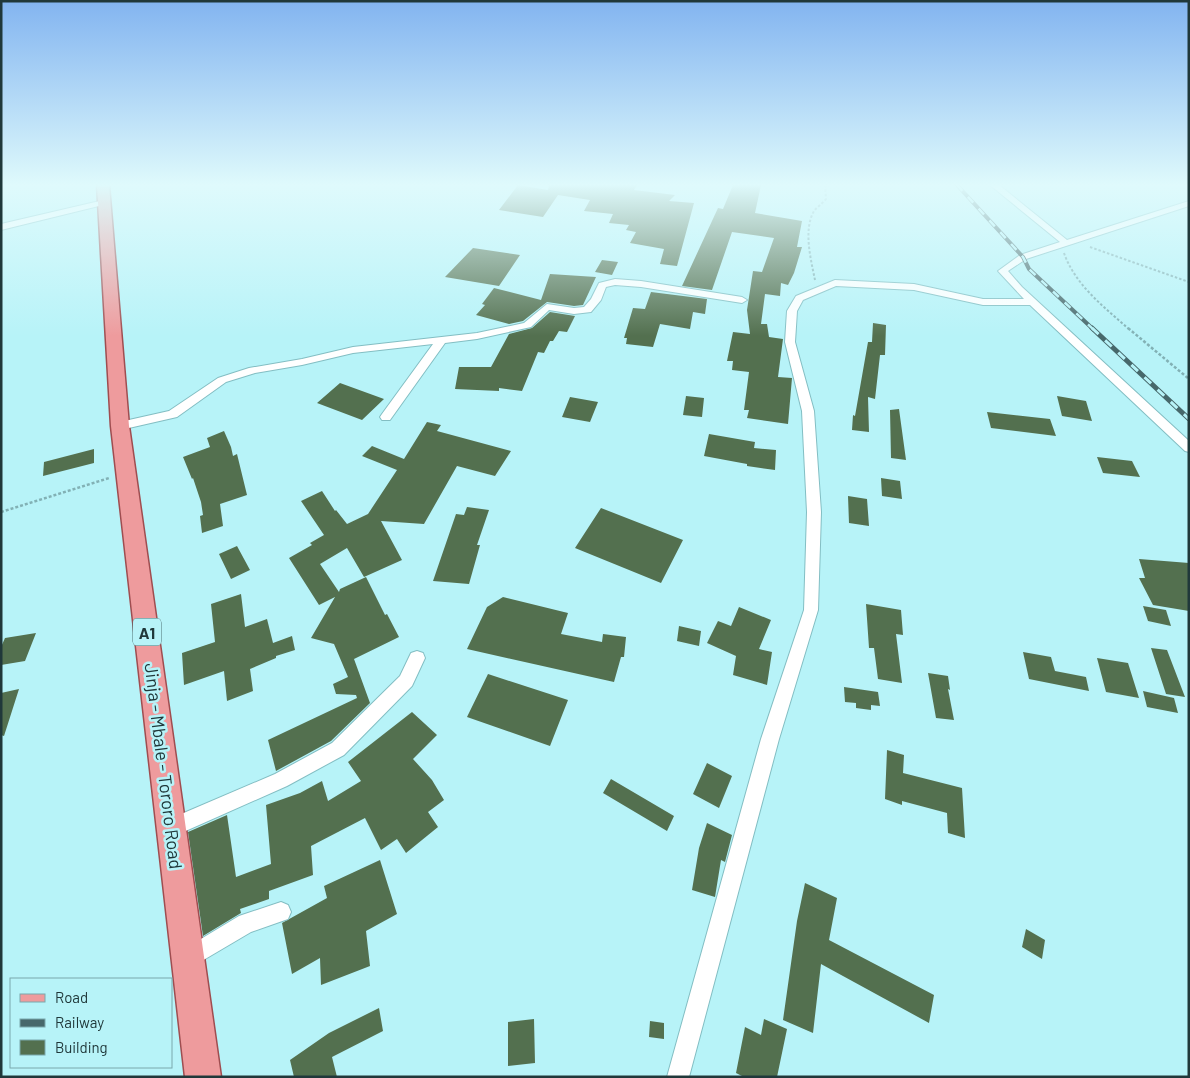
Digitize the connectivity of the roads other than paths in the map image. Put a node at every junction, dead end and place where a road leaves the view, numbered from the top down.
1 (106, 235) edge
2 (1060, 235) edge
3 (1090, 235) edge
4 (1069, 242) junction
5 (742, 300) dead end
6 (1033, 302) junction
7 (440, 341) junction
8 (386, 417) dead end
9 (120, 426) junction
10 (1189, 448) edge
11 (417, 658) dead end
12 (172, 828) junction
13 (281, 912) dead end
14 (188, 958) junction
15 (203, 1077) edge
16 (678, 1077) edge

1 - 9 main road, Jinja - Mbale - Tororo Road / A1
2 - 4 street
3 - 4 street
4 - 6 street
5 - 7 street
6 - 10 street
6 - 16 street
7 - 8 street
7 - 9 street
9 - 12 main road, Jinja - Mbale - Tororo Road / A1
11 - 12 street
12 - 14 main road, Jinja - Mbale - Tororo Road / A1
13 - 14 street
14 - 15 main road, Jinja - Mbale - Tororo Road / A1

